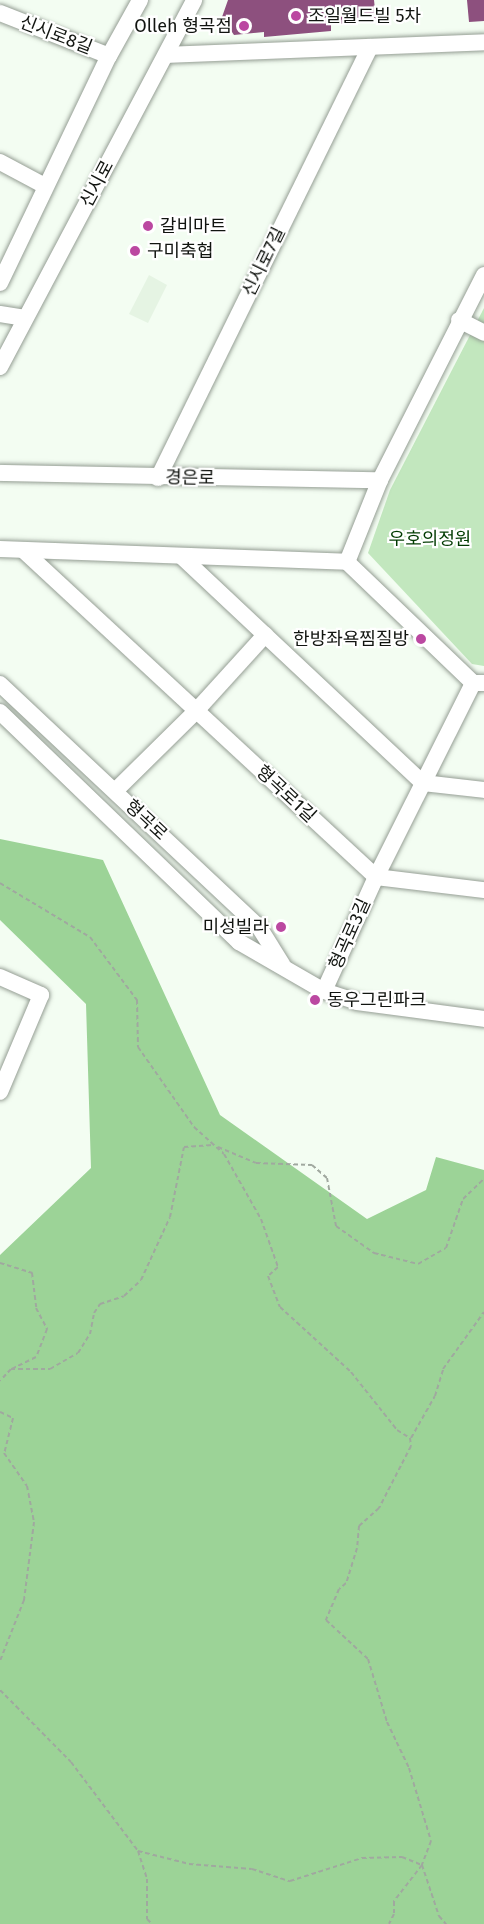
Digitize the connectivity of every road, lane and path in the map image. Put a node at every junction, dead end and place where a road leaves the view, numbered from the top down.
1 (140, 0) edge
2 (194, 0) edge
3 (4, 13) edge
4 (484, 42) edge
5 (370, 47) junction
6 (109, 56) junction
7 (166, 56) junction
8 (0, 162) edge
9 (45, 186) junction
10 (484, 275) edge
11 (0, 283) edge
12 (0, 314) edge
13 (24, 318) junction
14 (459, 320) junction
15 (484, 333) edge
16 (0, 367) edge
17 (0, 473) edge
18 (158, 478) junction
19 (380, 480) junction
20 (0, 549) edge
21 (24, 551) junction
22 (182, 556) junction
23 (347, 562) junction
24 (265, 635) junction
25 (479, 683) edge
26 (0, 684) edge
27 (0, 711) edge
28 (196, 711) junction
29 (423, 783) junction
30 (484, 790) edge
31 (115, 791) junction
32 (376, 877) junction
33 (0, 883) edge
34 (484, 890) edge
35 (283, 965) junction
36 (0, 977) edge
37 (324, 991) junction
38 (484, 1019) edge
39 (0, 1092) edge
40 (214, 1145) junction
41 (484, 1179) edge
42 (0, 1263) edge
43 (484, 1312) edge
44 (11, 1369) junction
45 (0, 1381) edge
46 (0, 1412) edge
47 (410, 1438) junction
48 (0, 1661) edge
49 (0, 1690) edge
50 (138, 1851) junction
51 (422, 1865) junction
52 (152, 1924) edge
53 (389, 1924) edge
54 (446, 1924) edge

1 - 6 street
2 - 7 street, 신시로
3 - 6 street, 신시로8길
4 - 5 street
5 - 7 street
5 - 18 street, 신시로7길
6 - 9 street
7 - 13 street, 신시로
8 - 9 street
9 - 11 street
10 - 14 street
12 - 13 street
13 - 16 street, 신시로
14 - 15 street
14 - 19 street
17 - 18 street, 경은로
18 - 19 street, 경은로
19 - 23 street
20 - 21 street
21 - 22 street
21 - 28 street
22 - 23 street
22 - 24 street
23 - 25 street
24 - 28 street
24 - 29 street
25 - 29 street, 형곡로3길
26 - 31 street, 형곡로
27 - 35 street, 형곡로
28 - 31 street
28 - 32 street, 형곡로1길
29 - 30 street
29 - 32 street, 형곡로3길
31 - 35 street, 형곡로
32 - 34 street, 형곡로3길
32 - 37 street, 형곡로3길
33 - 40 path
35 - 37 street, 형곡로
36 - 39 street
37 - 38 street, 형곡로
40 - 41 path
40 - 44 path
40 - 47 path
42 - 44 path
43 - 47 path
44 - 45 path
46 - 48 path
47 - 51 path
49 - 50 path
50 - 51 path
50 - 52 path
51 - 53 path
51 - 54 path

